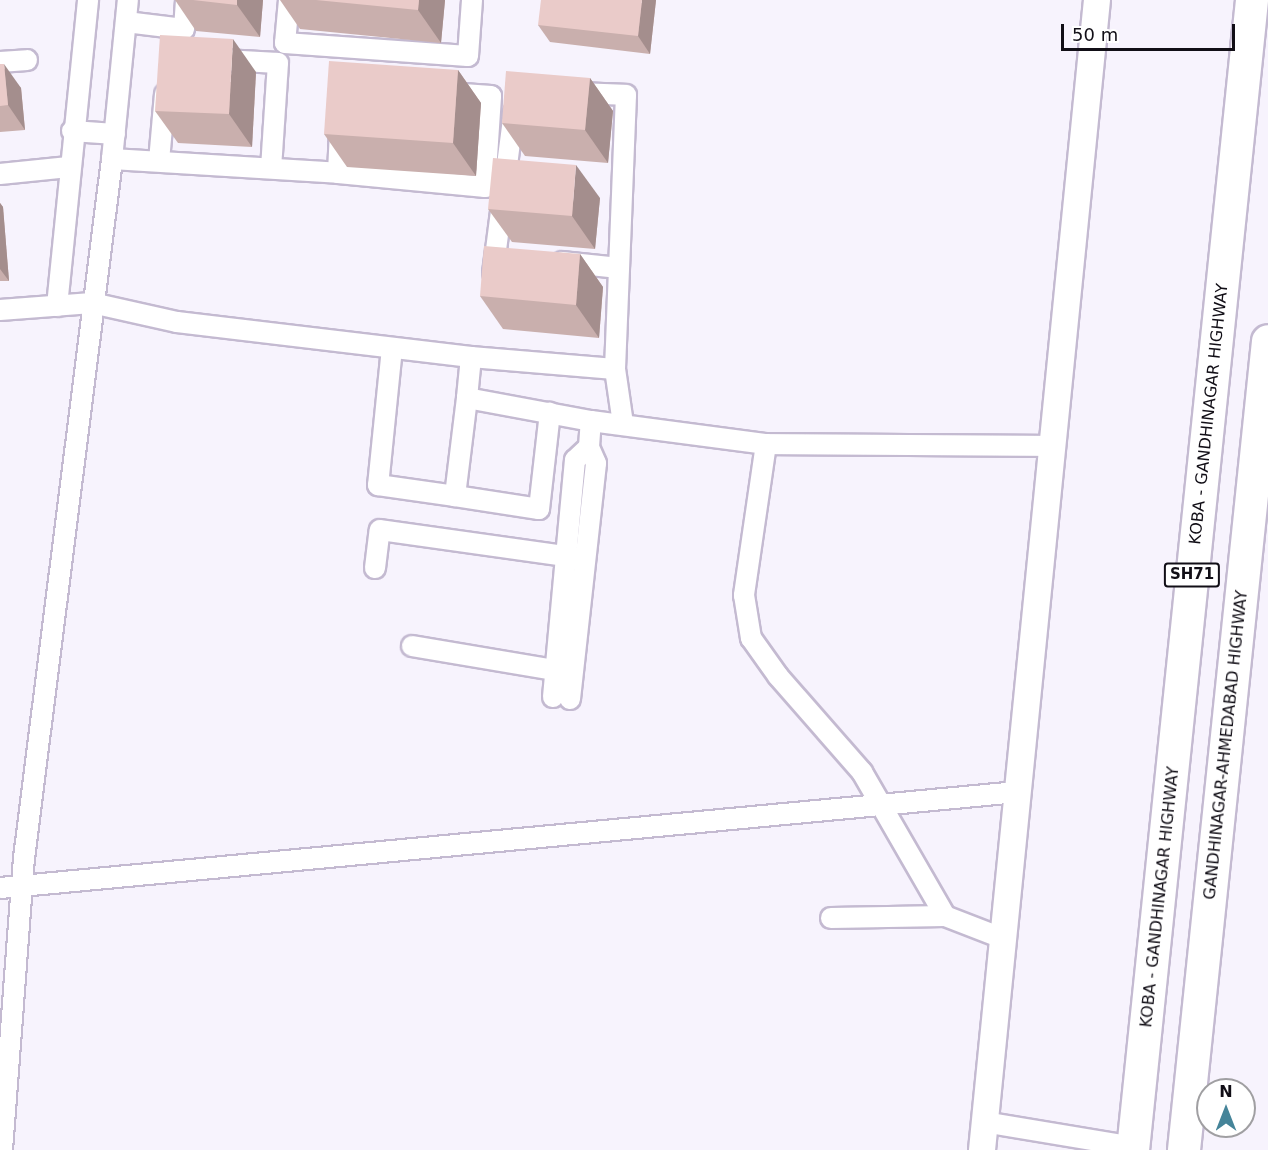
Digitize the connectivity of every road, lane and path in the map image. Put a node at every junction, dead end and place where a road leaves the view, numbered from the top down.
1 (88, 0) edge
2 (128, 0) edge
3 (186, 0) edge
4 (289, 0) edge
5 (472, 0) edge
6 (1097, 0) edge
7 (1252, 0) edge
8 (126, 22) junction
9 (201, 59) edge
10 (27, 60) dead end
11 (0, 62) edge
12 (167, 69) edge
13 (517, 89) edge
14 (550, 91) edge
15 (434, 92) edge
16 (341, 106) edge
17 (72, 131) junction
18 (115, 134) junction
19 (112, 159) junction
20 (159, 161) junction
21 (69, 167) junction
22 (271, 168) junction
23 (338, 173) junction
24 (0, 174) edge
25 (495, 256) junction
26 (518, 258) edge
27 (540, 261) edge
28 (619, 268) junction
29 (490, 295) edge
30 (92, 303) junction
31 (57, 306) junction
32 (0, 310) edge
33 (1268, 341) edge
34 (392, 348) junction
35 (471, 357) junction
36 (615, 369) junction
37 (467, 398) junction
38 (550, 414) junction
39 (591, 421) junction
40 (623, 424) junction
41 (1263, 426) edge
42 (766, 444) junction
43 (1051, 446) junction
44 (455, 496) junction
45 (576, 557) junction
46 (375, 568) dead end
47 (412, 646) dead end
48 (564, 672) junction
49 (561, 698) dead end
50 (1017, 792) junction
51 (880, 805) junction
52 (22, 886) junction
53 (0, 888) edge
54 (945, 916) junction
55 (831, 918) dead end
56 (1002, 938) junction
57 (984, 1122) junction
58 (1133, 1149) edge
59 (2, 1150) edge
60 (982, 1150) edge
61 (1184, 1150) edge

1 - 17 street
2 - 8 street
3 - 8 street
4 - 5 street
6 - 43 street
7 - 58 main road, KOBA - GANDHINAGAR HIGHWAY / SH71
8 - 18 street
9 - 22 street
10 - 11 street
12 - 20 street
13 - 25 street
14 - 28 street
15 - 23 street
16 - 23 street
17 - 18 street
17 - 21 street
18 - 19 street
19 - 20 street
19 - 30 street
20 - 22 street
21 - 24 street
21 - 31 street
22 - 23 street
25 - 26 street
25 - 29 street
27 - 28 street
28 - 36 street
30 - 31 street
30 - 34 street
30 - 52 street
31 - 32 street
33 - 41 main road, GANDHINAGAR-AHMEDABAD HIGHWAY / SH71
34 - 35 street
34 - 44 street
35 - 36 street
35 - 37 street
36 - 40 street
37 - 38 street
37 - 44 street
38 - 39 street
38 - 44 street
39 - 40 street
39 - 45 street
40 - 42 street
41 - 61 main road, GANDHINAGAR-AHMEDABAD HIGHWAY / SH71
42 - 43 street
42 - 51 street
43 - 50 street
45 - 46 street
45 - 48 street
47 - 48 street
48 - 49 street
50 - 51 street
50 - 56 street
51 - 52 street
51 - 54 street
52 - 53 street
52 - 59 street
54 - 55 street
54 - 56 street
56 - 57 street
57 - 58 street
57 - 60 street

